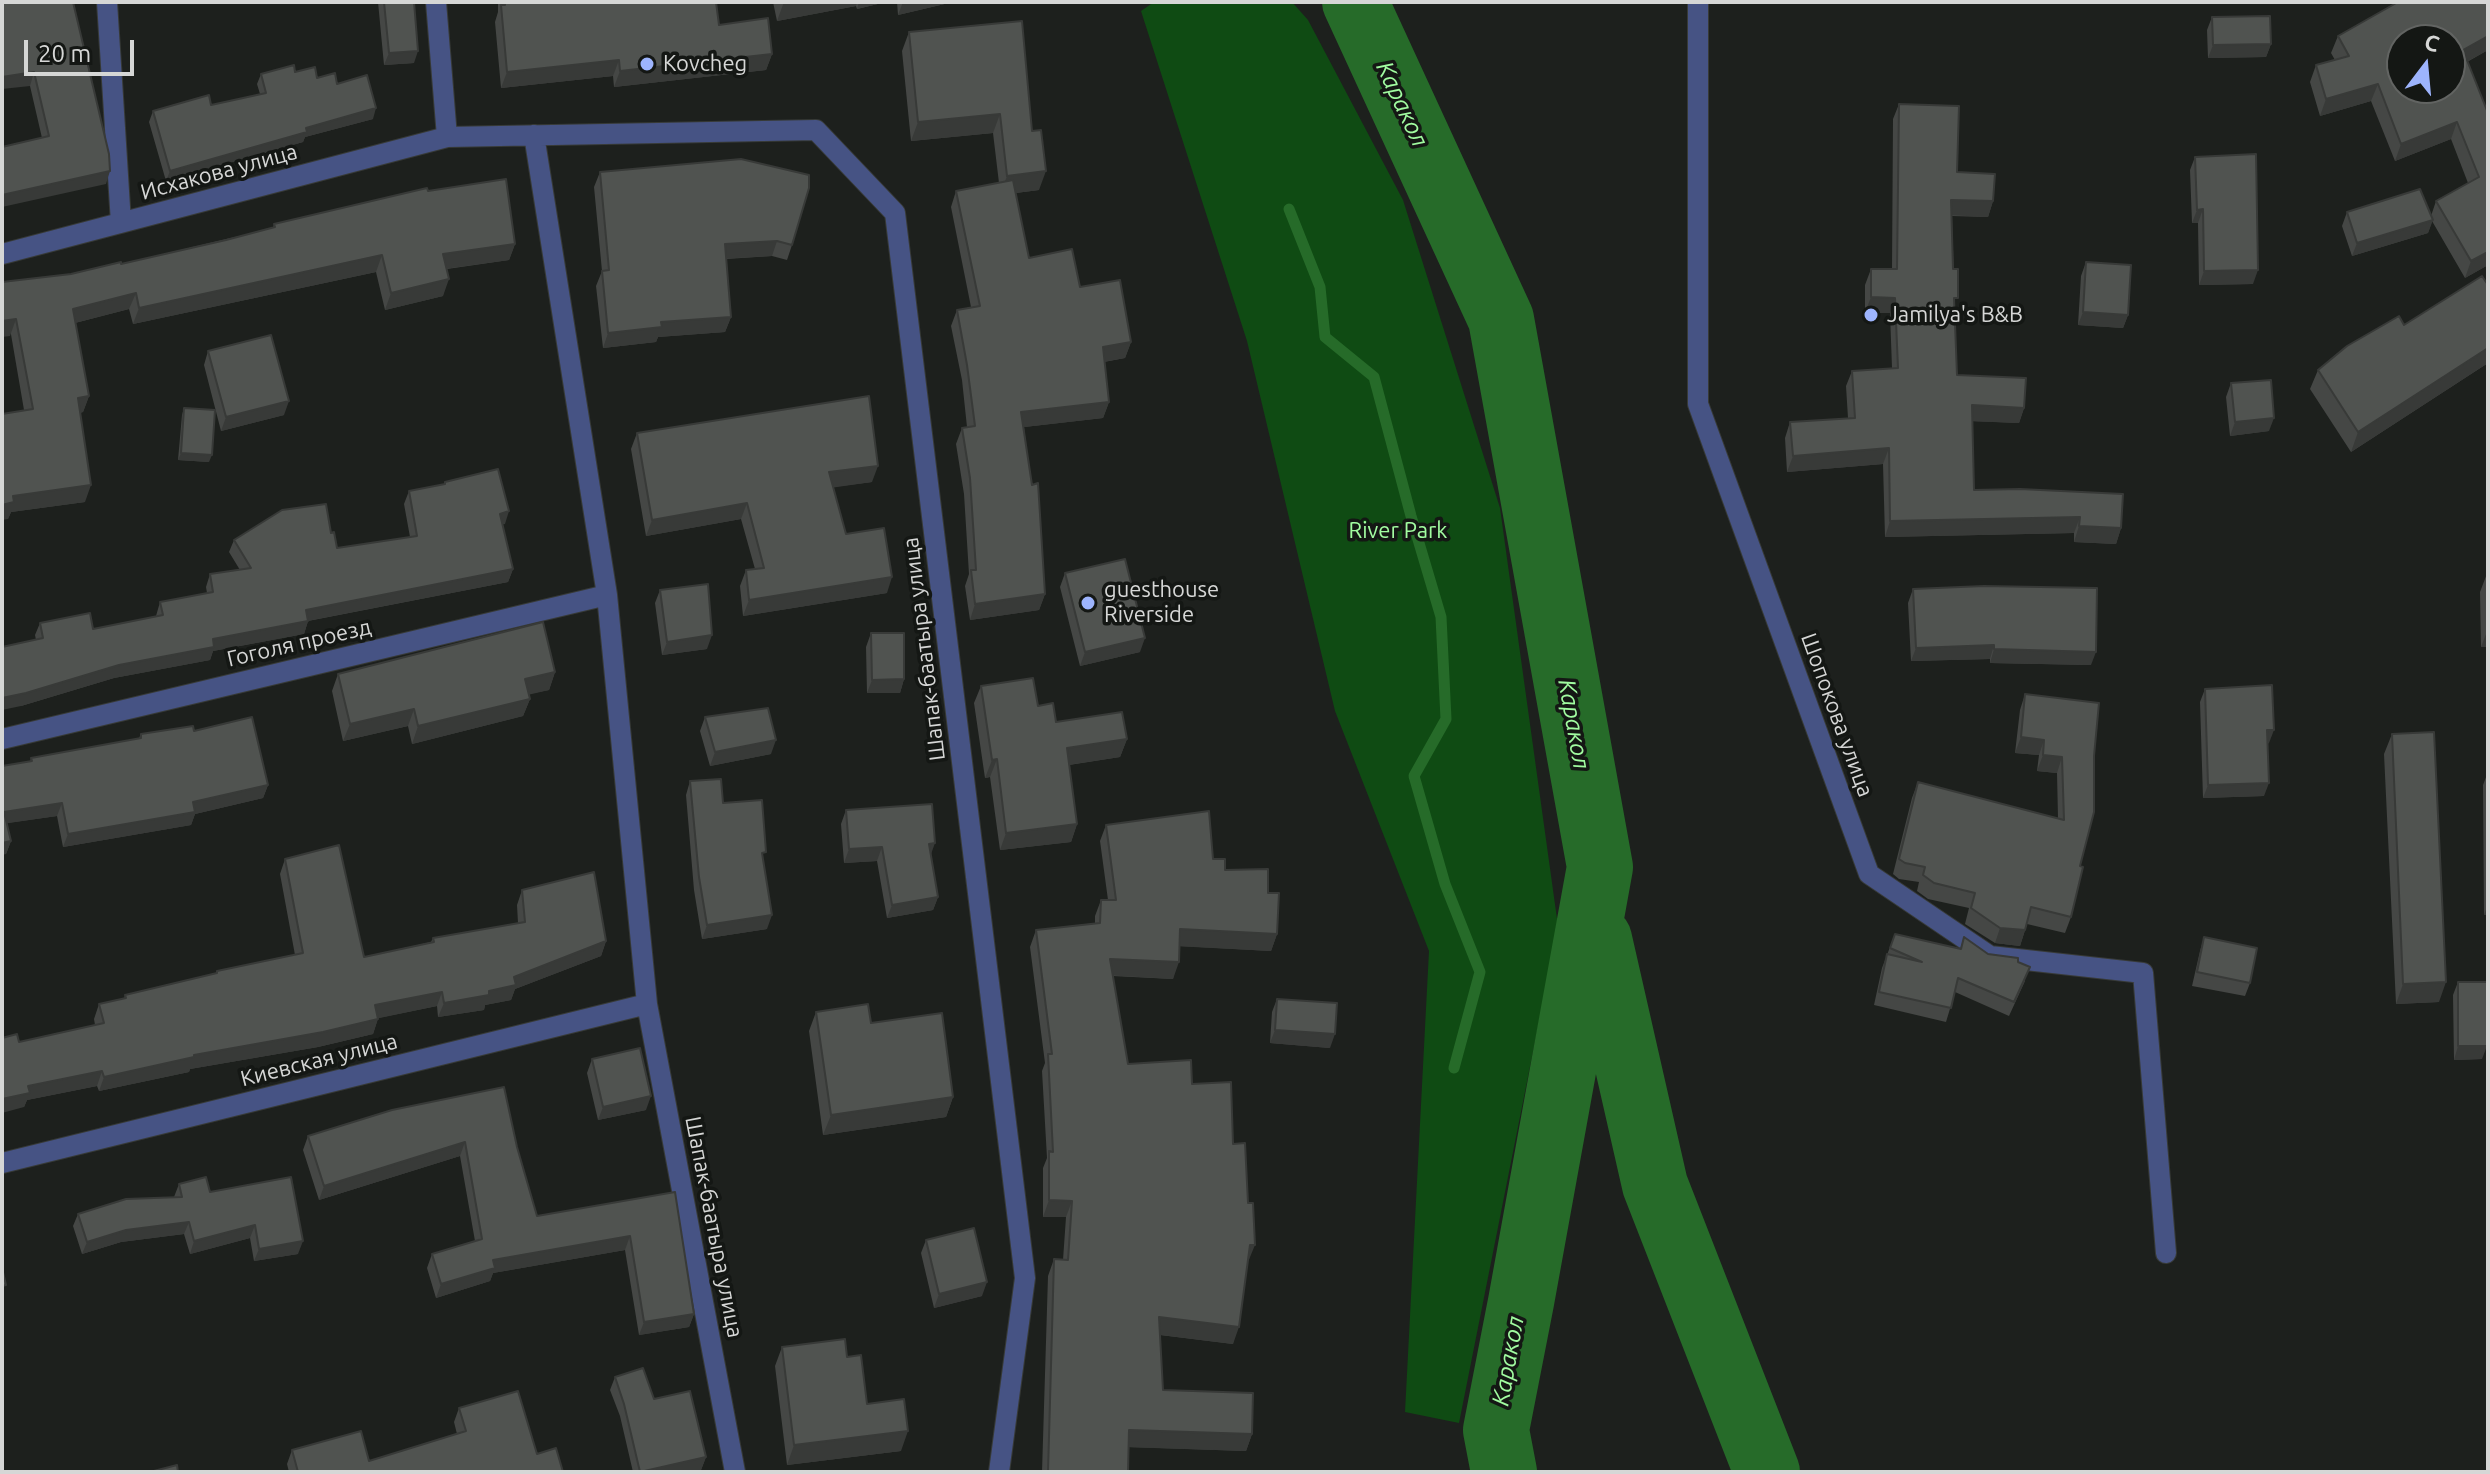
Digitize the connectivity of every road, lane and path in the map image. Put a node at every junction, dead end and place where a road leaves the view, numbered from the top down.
1 (107, 2) edge
2 (436, 2) edge
3 (1698, 2) edge
4 (534, 135) junction
5 (447, 137) junction
6 (121, 223) junction
7 (2, 254) edge
8 (607, 595) junction
9 (2, 739) edge
10 (647, 1004) junction
11 (2, 1163) edge
12 (2166, 1253) dead end
13 (735, 1472) edge
14 (999, 1472) edge

1 - 6 street
2 - 5 street
3 - 12 street, Шопокова улица
4 - 5 street, Шапак-баатыра улица
4 - 8 street, Шапак-баатыра улица
4 - 14 street, Шапак-баатыра улица
5 - 6 street, Исхакова улица
6 - 7 street, Исхакова улица
8 - 9 street, Гоголя проезд
8 - 10 street, Шапак-баатыра улица
10 - 11 street, Киевская улица
10 - 13 street, Шапак-баатыра улица

